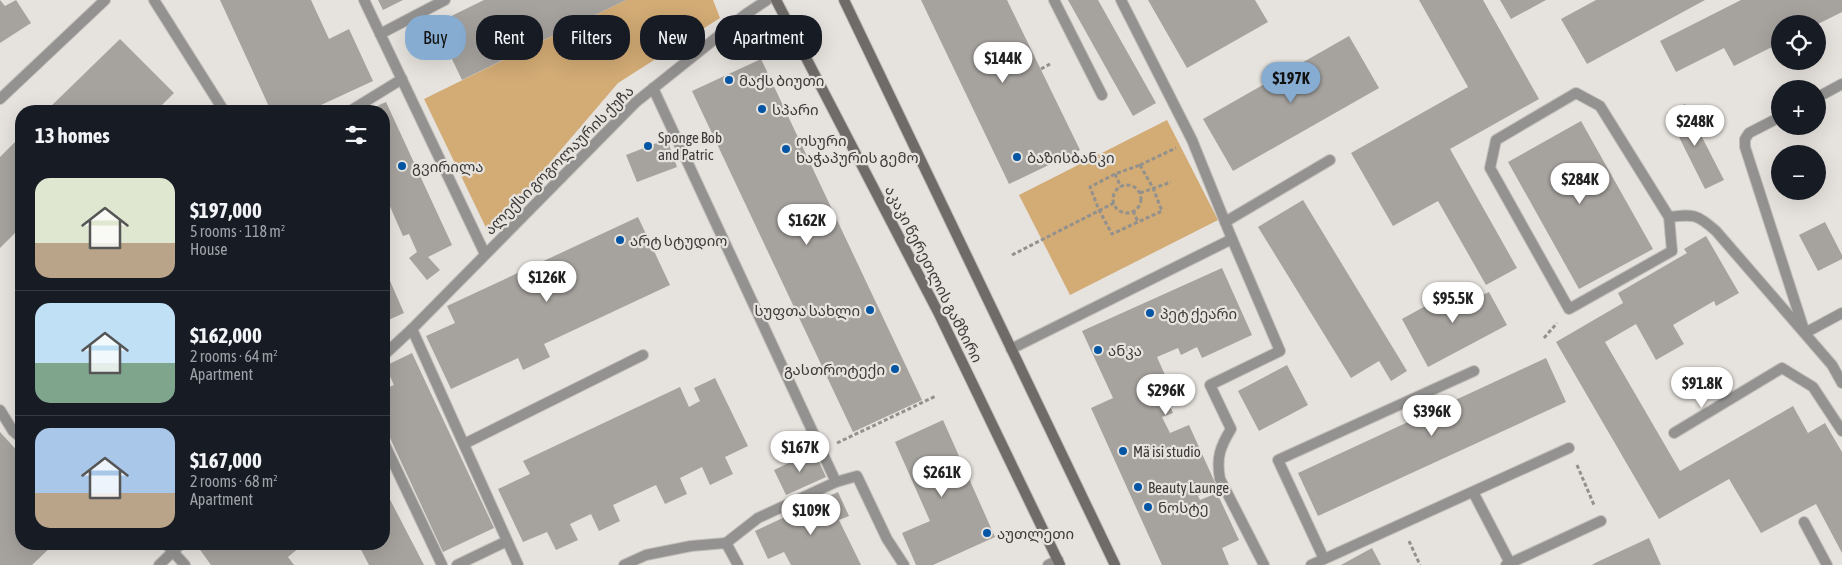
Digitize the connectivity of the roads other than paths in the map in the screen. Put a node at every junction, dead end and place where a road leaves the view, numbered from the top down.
1 (105, 0) edge
2 (154, 0) edge
3 (364, 0) edge
4 (445, 0) edge
5 (767, 0) edge
6 (776, 0) edge
7 (844, 0) edge
8 (1054, 0) edge
9 (1121, 0) edge
10 (380, 34) junction
11 (402, 79) junction
12 (1842, 84) edge
13 (653, 88) junction
14 (1826, 93) edge
15 (1102, 95) dead end
16 (0, 99) edge
17 (220, 105) edge
18 (360, 105) edge
19 (1771, 122) edge
20 (1330, 160) dead end
21 (1668, 217) junction
22 (1226, 222) junction
23 (1232, 239) junction
24 (485, 254) junction
25 (1842, 313) edge
26 (412, 330) junction
27 (1805, 333) junction
28 (390, 349) edge
29 (1011, 349) junction
30 (643, 355) dead end
31 (1474, 371) dead end
32 (1842, 383) edge
33 (0, 410) edge
34 (1842, 431) edge
35 (15, 433) edge
36 (1674, 434) dead end
37 (464, 444) junction
38 (1569, 448) road end
39 (390, 455) edge
40 (836, 482) junction
41 (1473, 492) junction
42 (1602, 521) road end
43 (1804, 522) dead end
44 (507, 541) junction
45 (726, 543) junction
46 (169, 550) edge
47 (172, 550) edge
48 (1324, 559) junction
49 (1059, 562) edge
50 (1508, 564) edge
51 (159, 565) edge
52 (185, 565) edge
53 (442, 565) edge
54 (456, 565) edge
55 (518, 565) edge
56 (624, 565) edge
57 (738, 565) edge
58 (904, 565) edge
59 (1048, 565) edge
60 (1115, 565) edge
61 (1264, 565) edge
62 (1311, 565) edge
63 (1827, 565) edge

1 - 16 street
2 - 17 street
3 - 10 street
4 - 10 street
5 - 13 street, ალექსი გოგოლაურის ქუჩა
6 - 49 main road, აკაკი წერეთლის გამზირი
7 - 29 main road
8 - 15 street
9 - 22 street
10 - 11 street
11 - 18 street
11 - 24 street
12 - 14 street
13 - 24 street, ალექსი გოგოლაურის ქუჩა
13 - 40 street
19 - 27 street
20 - 22 street
21 - 21 street
21 - 27 street
22 - 23 street
23 - 29 street
23 - 61 street
24 - 26 street, ალექსი გოგოლაურის ქუჩა
25 - 27 street
26 - 28 street, ალექსი გოგოლაურის ქუჩა
26 - 37 street
27 - 32 street
29 - 60 main road
30 - 37 street
31 - 48 street
33 - 35 street
34 - 36 street
37 - 44 street
38 - 41 street
39 - 53 street
40 - 45 street
40 - 58 street
41 - 48 street
41 - 50 street
42 - 50 street
43 - 63 street
44 - 54 street
44 - 55 street
45 - 56 street
45 - 57 street
46 - 51 street
47 - 52 street
48 - 62 street
49 - 59 street

